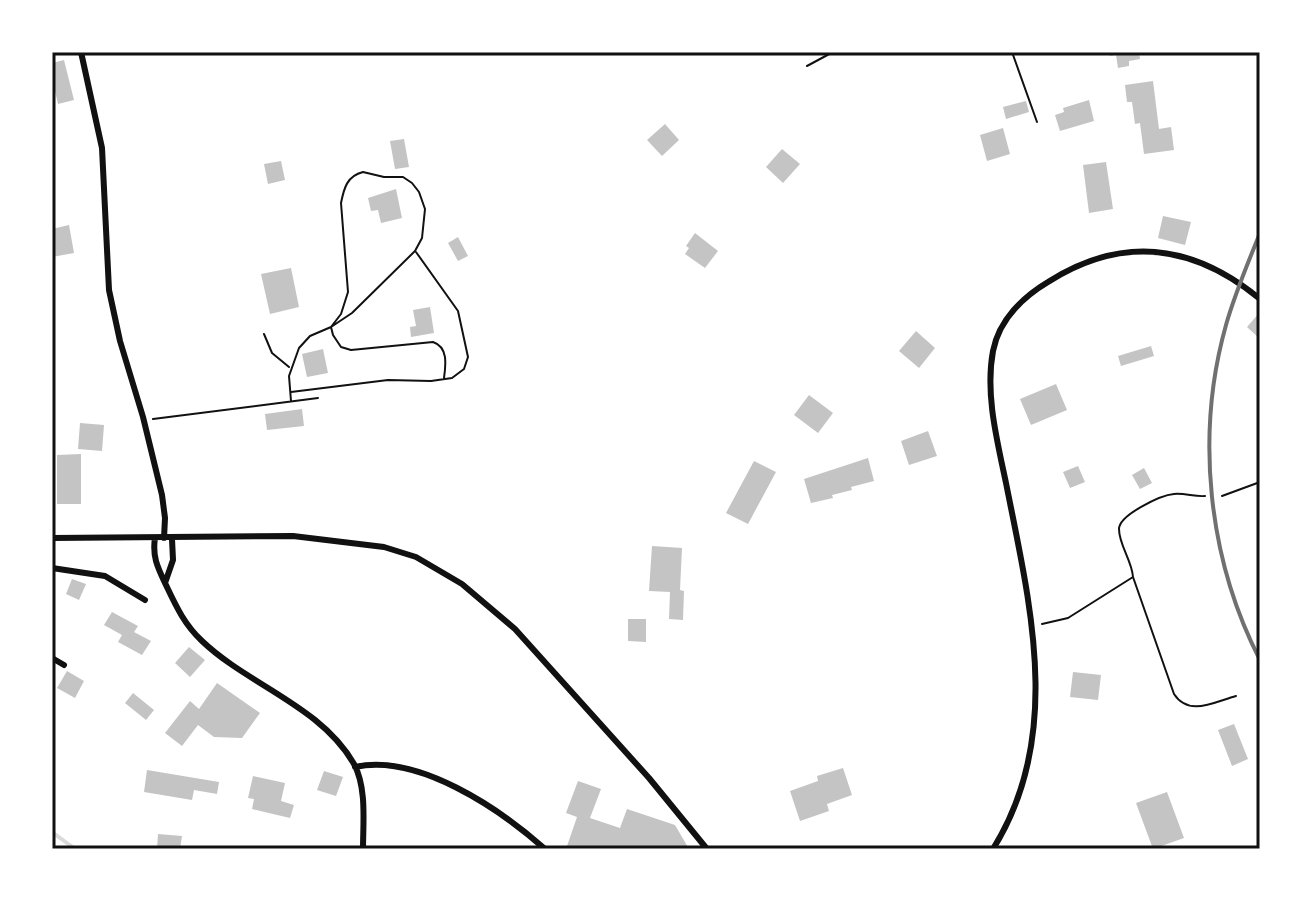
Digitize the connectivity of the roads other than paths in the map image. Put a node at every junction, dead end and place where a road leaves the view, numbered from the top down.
1 (81, 52) edge
2 (1260, 299) edge
3 (52, 538) edge
4 (155, 538) junction
5 (168, 538) junction
6 (52, 568) edge
7 (165, 583) junction
8 (145, 600) dead end
9 (52, 658) edge
10 (64, 665) dead end
11 (355, 767) junction
12 (363, 849) edge
13 (545, 849) edge
14 (707, 849) edge
15 (993, 849) edge

1 - 5 street
2 - 15 street
3 - 4 street
4 - 5 street
4 - 7 street
5 - 7 street
5 - 14 street
6 - 8 street
7 - 11 street
9 - 10 street
11 - 12 street
11 - 13 street

